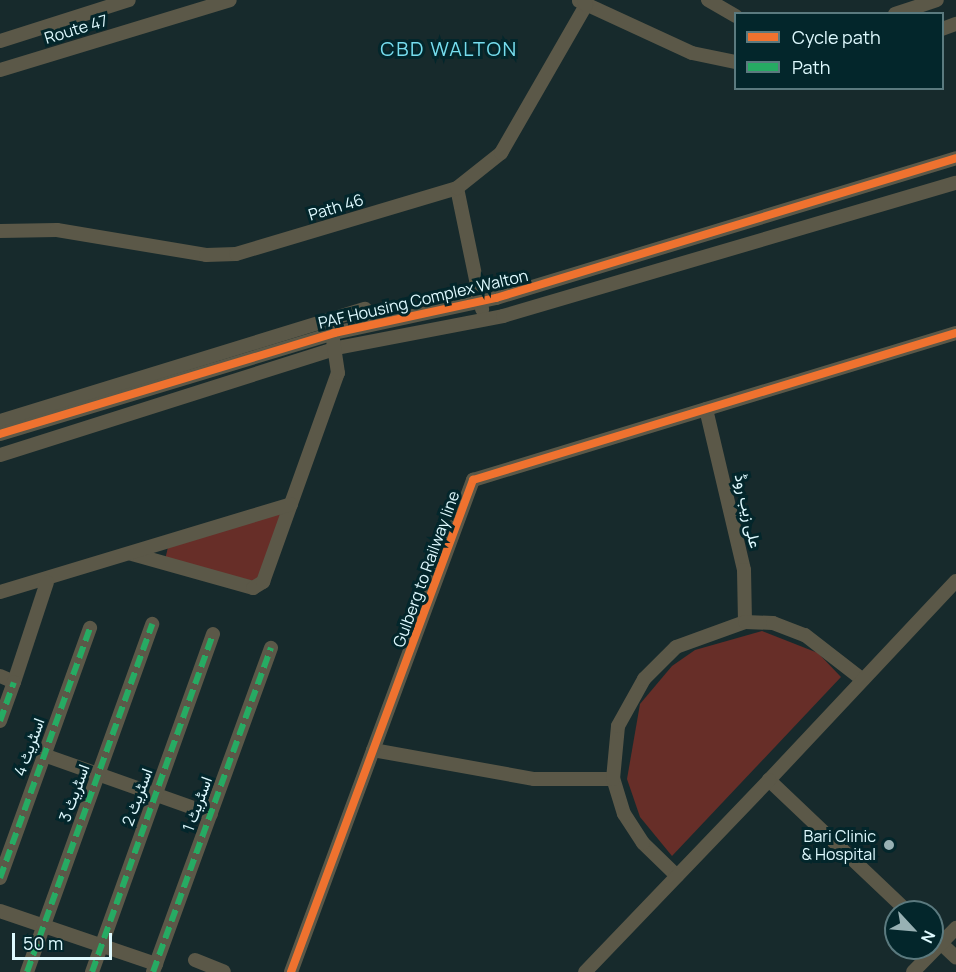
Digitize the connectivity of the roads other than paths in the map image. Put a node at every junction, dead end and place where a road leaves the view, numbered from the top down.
1 (129, 0) edge
2 (230, 0) edge
3 (708, 0) edge
4 (937, 0) edge
5 (582, 2) edge
6 (901, 12) edge
7 (734, 14) edge
8 (0, 41) edge
9 (734, 62) edge
10 (0, 70) edge
11 (956, 158) edge
12 (956, 183) edge
13 (457, 188) junction
14 (0, 231) edge
15 (481, 301) junction
16 (365, 309) dead end
17 (483, 320) junction
18 (332, 326) junction
19 (956, 333) edge
20 (337, 348) junction
21 (706, 409) junction
22 (0, 421) edge
23 (0, 434) edge
24 (0, 455) edge
25 (291, 504) junction
26 (132, 554) junction
27 (956, 581) edge
28 (47, 582) junction
29 (0, 592) edge
30 (745, 622) junction
31 (152, 624) dead end
32 (90, 628) dead end
33 (213, 634) dead end
34 (271, 648) dead end
35 (0, 676) edge
36 (863, 680) junction
37 (14, 682) junction
38 (0, 721) edge
39 (373, 750) junction
40 (44, 755) junction
41 (98, 774) junction
42 (613, 779) junction
43 (769, 780) junction
44 (155, 794) junction
45 (211, 814) junction
46 (676, 876) junction
47 (0, 878) edge
48 (895, 900) edge
49 (0, 911) edge
50 (44, 926) junction
51 (101, 945) junction
52 (944, 946) edge
53 (956, 957) edge
54 (195, 960) dead end
55 (155, 968) edge
56 (27, 972) edge
57 (92, 972) edge
58 (224, 972) edge
59 (291, 972) edge
60 (585, 972) edge

1 - 8 street, Route 47
2 - 10 street, Route 47
3 - 7 street
4 - 6 street
5 - 9 street
5 - 13 street, Path 46
11 - 15 street, PAF Housing Complex Walton
12 - 17 street, PAF Housing Complex Walton
13 - 14 street, Path 46
13 - 15 street
15 - 17 street
15 - 18 street, PAF Housing Complex Walton
16 - 18 street
17 - 20 street, PAF Housing Complex Walton
18 - 20 street
18 - 22 street
18 - 23 street, PAF Housing Complex Walton
19 - 21 street, Gulberg to Railway line
20 - 24 street, PAF Housing Complex Walton
20 - 25 street
21 - 30 street, علی زیب روڈ
21 - 39 street, Gulberg to Railway line
25 - 26 street
25 - 26 street
26 - 28 street
27 - 36 street
28 - 29 street
28 - 37 street
30 - 36 street
30 - 42 street
31 - 41 street, اسٹریٹ 3
32 - 40 street, اسٹریٹ 4
33 - 44 street, اسٹریٹ 2
34 - 45 street, اسٹریٹ 1
35 - 37 street
36 - 43 street
37 - 38 street
39 - 42 street
39 - 59 street, Gulberg to Railway line
40 - 41 street
40 - 47 street, اسٹریٹ 4
41 - 44 street
41 - 50 street, اسٹریٹ 3
42 - 46 street
43 - 46 street
43 - 48 street
44 - 45 street
44 - 51 street, اسٹریٹ 2
45 - 55 street, اسٹریٹ 1
46 - 60 street
49 - 50 street
50 - 51 street
50 - 56 street, اسٹریٹ 3
51 - 55 street
51 - 57 street, اسٹریٹ 2
52 - 53 street
54 - 58 street

